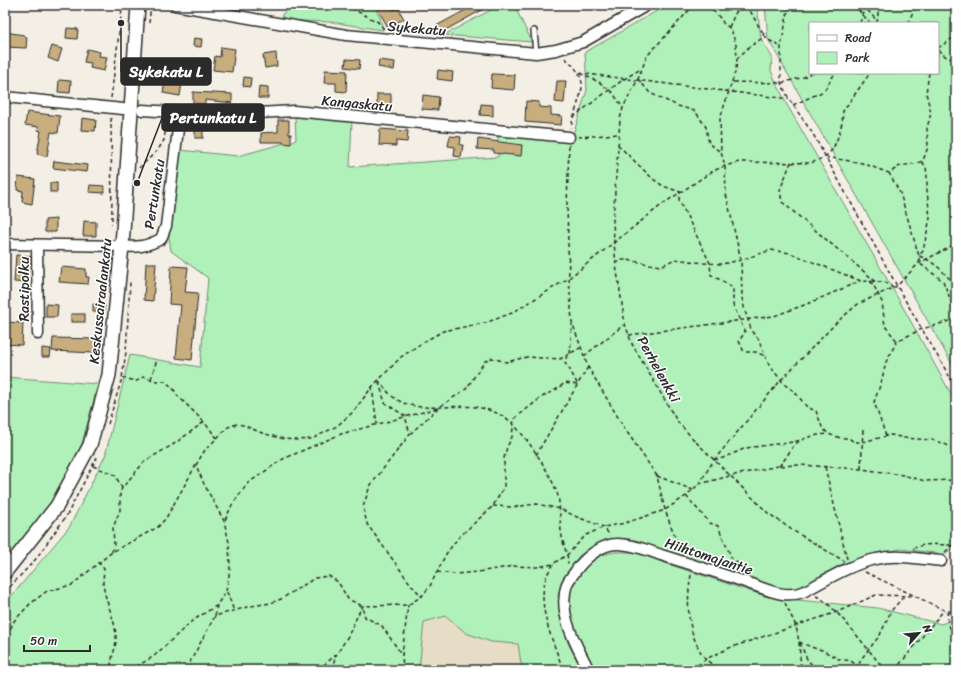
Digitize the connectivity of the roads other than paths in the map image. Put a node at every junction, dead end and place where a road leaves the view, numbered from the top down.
1 (138, 5) edge
2 (175, 5) edge
3 (647, 5) edge
4 (534, 31) dead end
5 (536, 53) junction
6 (5, 97) edge
7 (123, 109) dead end
8 (142, 110) dead end
9 (180, 112) junction
10 (569, 137) road end
11 (5, 244) edge
12 (37, 245) junction
13 (122, 246) junction
14 (38, 334) dead end
15 (941, 561) dead end
16 (5, 572) edge
17 (588, 670) edge

1 - 13 street, Keskussairaalankatu
2 - 5 street, Sykekatu
3 - 5 street, Sykekatu
4 - 5 lane
6 - 7 street
8 - 9 street, Kangaskatu
9 - 10 street, Kangaskatu
9 - 13 street, Pertunkatu
11 - 12 street, Pertunkatu
12 - 13 street, Pertunkatu
12 - 14 street, Rastipolku
13 - 16 street, Keskussairaalankatu
15 - 17 street, Hiihtomajantie

